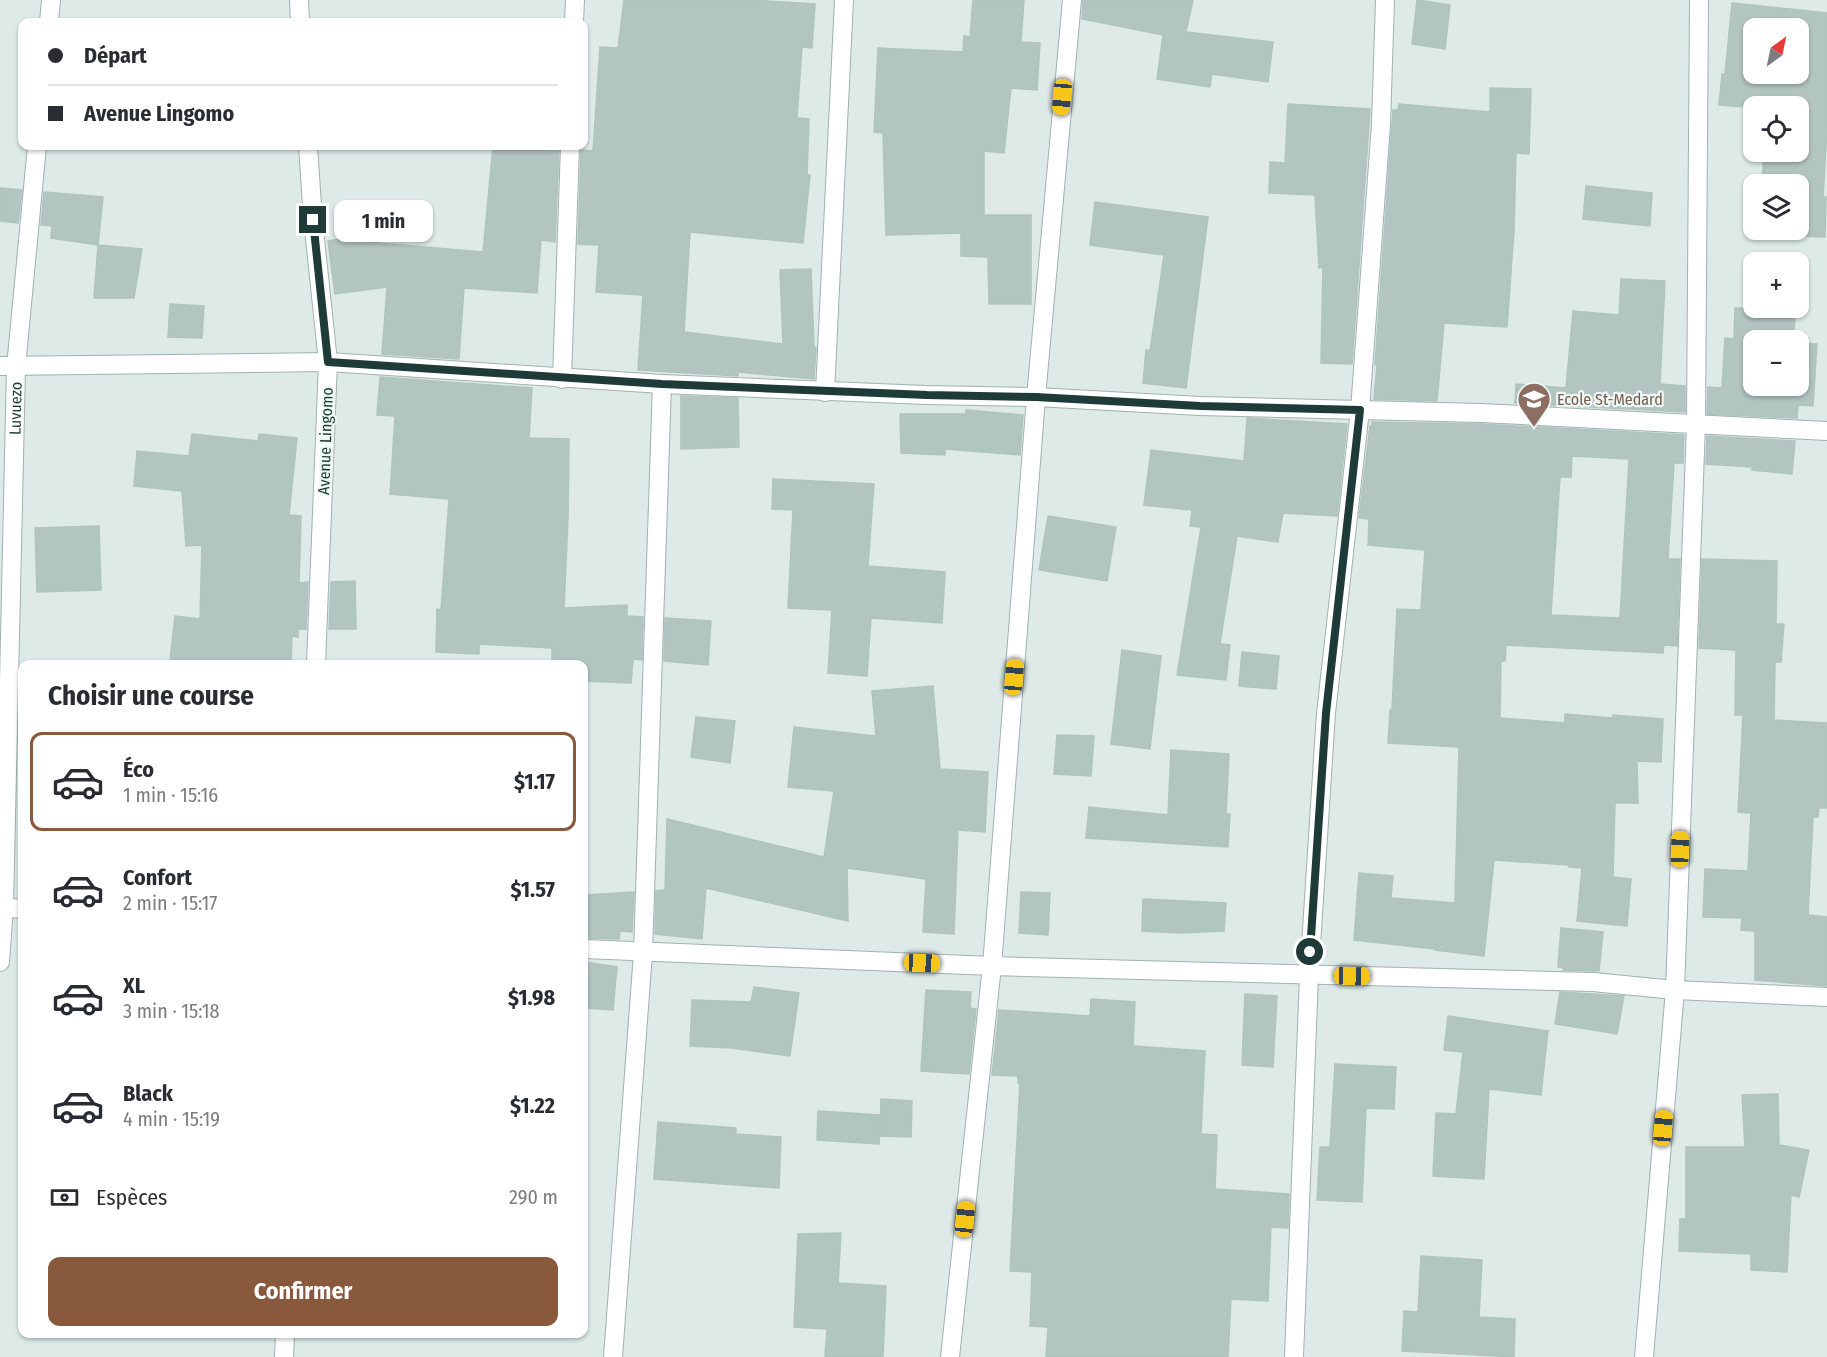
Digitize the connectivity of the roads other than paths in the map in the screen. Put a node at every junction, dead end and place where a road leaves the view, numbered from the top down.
1 (51, 0) edge
2 (299, 0) edge
3 (575, 0) edge
4 (844, 0) edge
5 (1072, 0) edge
6 (1385, 0) edge
7 (1699, 0) edge
8 (49, 18) edge
9 (300, 18) edge
10 (574, 18) edge
11 (36, 150) edge
12 (308, 150) edge
13 (570, 150) edge
14 (328, 362) junction
15 (8, 366) edge
16 (562, 379) junction
17 (662, 384) junction
18 (825, 392) junction
19 (1036, 397) junction
20 (1360, 410) junction
21 (1696, 425) junction
22 (1827, 431) edge
23 (316, 660) edge
24 (2, 907) edge
25 (18, 909) edge
26 (588, 949) edge
27 (643, 953) junction
28 (0, 962) edge
29 (992, 966) junction
30 (1309, 976) junction
31 (1675, 990) junction
32 (1827, 997) edge
33 (285, 1338) edge
34 (284, 1357) edge
35 (613, 1357) edge
36 (950, 1357) edge
37 (1294, 1357) edge
38 (1644, 1357) edge

1 - 8 street
2 - 9 street
3 - 10 street
4 - 18 street
5 - 19 street
6 - 20 street
7 - 21 street
11 - 15 street, Luvuezo
12 - 14 street, Avenue Lingomo
13 - 16 street
14 - 15 street
14 - 16 street
14 - 23 street, Avenue Lingomo
15 - 24 street, Luvuezo
16 - 17 street
17 - 18 street
17 - 27 street
18 - 19 street
19 - 20 street
19 - 29 street
20 - 21 street
20 - 30 street
21 - 22 street
21 - 31 street
24 - 25 street
24 - 28 street, Luvuezo
26 - 27 street
27 - 29 street
27 - 35 street
29 - 30 street
29 - 36 street
30 - 31 street
30 - 37 street
31 - 32 street
31 - 38 street
33 - 34 street

